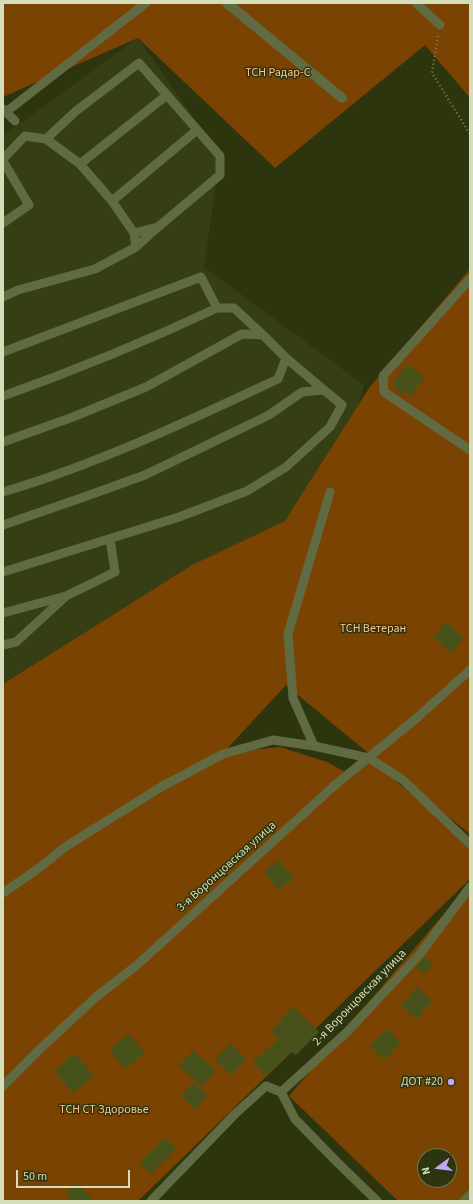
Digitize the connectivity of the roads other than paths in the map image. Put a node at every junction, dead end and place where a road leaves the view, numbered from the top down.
1 (146, 3) edge
2 (226, 3) edge
3 (416, 3) edge
4 (440, 25) road end
5 (167, 96) junction
6 (342, 98) dead end
7 (4, 110) edge
8 (15, 121) dead end
9 (197, 130) junction
10 (46, 138) junction
11 (3, 160) edge
12 (80, 164) junction
13 (112, 201) junction
14 (3, 223) edge
15 (158, 227) junction
16 (134, 233) junction
17 (136, 247) junction
18 (470, 278) edge
19 (3, 297) edge
20 (217, 308) junction
21 (263, 335) junction
22 (3, 352) edge
23 (286, 358) junction
24 (324, 390) junction
25 (3, 396) edge
26 (3, 442) edge
27 (470, 450) edge
28 (3, 492) edge
29 (330, 492) dead end
30 (3, 524) edge
31 (110, 539) junction
32 (3, 572) edge
33 (66, 596) junction
34 (3, 613) edge
35 (3, 645) edge
36 (470, 670) edge
37 (314, 746) junction
38 (369, 758) junction
39 (470, 844) edge
40 (470, 887) edge
41 (3, 893) edge
42 (3, 1086) edge
43 (281, 1092) junction
44 (470, 1195) edge
45 (151, 1201) edge
46 (377, 1201) edge
47 (464, 1201) edge

1 - 7 lane
2 - 6 street
3 - 4 lane
5 - 9 lane
5 - 10 lane
5 - 12 lane
7 - 8 lane
9 - 13 lane
9 - 15 lane
10 - 11 lane
10 - 12 lane
11 - 14 lane
12 - 13 lane
13 - 16 lane
15 - 16 lane
15 - 17 lane
16 - 17 lane
17 - 19 lane
18 - 27 lane
20 - 21 lane
20 - 22 lane
20 - 25 lane
21 - 23 lane
21 - 26 lane
23 - 24 lane
23 - 28 lane
24 - 30 lane
24 - 31 lane
29 - 37 lane
31 - 32 lane
31 - 33 lane
33 - 34 lane
33 - 35 lane
36 - 38 lane, 3-я Воронцовская улица
37 - 38 lane
37 - 41 lane
38 - 39 lane
38 - 42 lane, 3-я Воронцовская улица
40 - 43 lane, 2-я Воронцовская улица
43 - 45 lane
43 - 46 lane
44 - 47 lane

